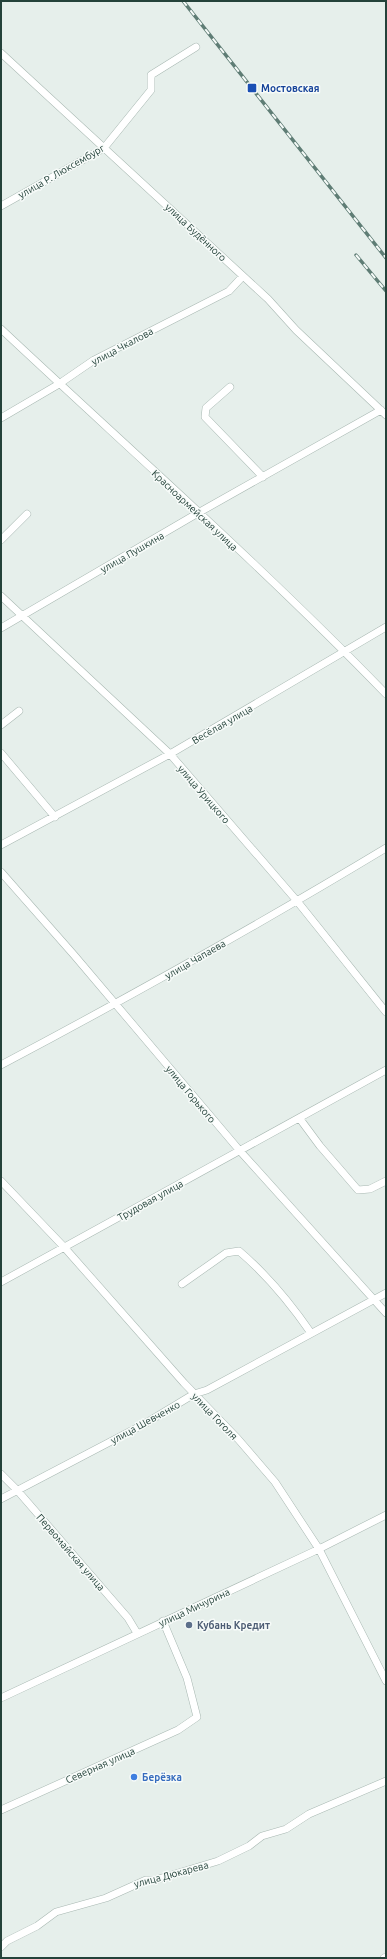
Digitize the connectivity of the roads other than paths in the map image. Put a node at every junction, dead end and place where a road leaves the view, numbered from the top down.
1 (196, 47) dead end
2 (1, 53) edge
3 (104, 148) junction
4 (1, 206) edge
5 (243, 276) junction
6 (1, 329) edge
7 (59, 384) junction
8 (230, 387) dead end
9 (383, 412) edge
10 (1, 418) edge
11 (263, 477) junction
12 (198, 513) junction
13 (27, 514) dead end
14 (1, 540) edge
15 (1, 596) edge
16 (23, 616) junction
17 (386, 627) edge
18 (1, 628) edge
19 (345, 652) junction
20 (386, 694) edge
21 (19, 711) dead end
22 (1, 725) edge
23 (1, 753) edge
24 (170, 754) junction
25 (55, 817) junction
26 (1, 845) edge
27 (386, 848) edge
28 (1, 872) edge
29 (297, 901) junction
30 (115, 1004) junction
31 (386, 1012) edge
32 (1, 1065) edge
33 (386, 1070) edge
34 (300, 1119) junction
35 (240, 1151) junction
36 (386, 1180) edge
37 (1, 1181) edge
38 (64, 1247) junction
39 (1, 1282) edge
40 (182, 1284) dead end
41 (386, 1293) edge
42 (374, 1300) junction
43 (386, 1313) edge
44 (311, 1333) junction
45 (194, 1394) junction
46 (1, 1474) edge
47 (17, 1490) junction
48 (1, 1499) edge
49 (386, 1515) edge
50 (318, 1549) junction
51 (163, 1621) junction
52 (137, 1633) junction
53 (386, 1681) edge
54 (1, 1698) edge
55 (386, 1781) edge
56 (1, 1810) edge
57 (1, 1947) edge

1 - 3 street, улица Р. Люксембург
2 - 3 street, улица Будённого
3 - 4 street, улица Р. Люксембург
3 - 5 street, улица Будённого
5 - 7 street, улица Чкалова
5 - 9 street, улица Будённого
6 - 7 street, Красноармейская улица
7 - 10 street, улица Чкалова
7 - 12 street, Красноармейская улица
8 - 11 street
9 - 11 street, улица Пушкина
11 - 12 street, улица Пушкина
12 - 16 street, улица Пушкина
12 - 19 street, Красноармейская улица
13 - 14 street
15 - 16 street, улица Урицкого
16 - 18 street, улица Пушкина
16 - 24 street, улица Урицкого
17 - 19 street, Весёлая улица
19 - 20 street, Красноармейская улица
19 - 24 street, Весёлая улица
21 - 22 street
23 - 25 street
24 - 25 street, Весёлая улица
24 - 29 street, улица Урицкого
25 - 26 street, Весёлая улица
27 - 29 street, улица Чапаева
28 - 30 street, улица Горького
29 - 30 street, улица Чапаева
29 - 31 street, улица Урицкого
30 - 32 street, улица Чапаева
30 - 35 street, улица Горького
33 - 34 street, Трудовая улица
34 - 35 street, Трудовая улица
34 - 36 street
35 - 38 street, Трудовая улица
35 - 42 street, улица Горького
37 - 38 street, улица Гоголя
38 - 39 street, Трудовая улица
38 - 45 street, улица Гоголя
40 - 44 street
41 - 42 street, улица Шевченко
42 - 43 street, улица Горького
42 - 44 street, улица Шевченко
44 - 45 street, улица Шевченко
45 - 47 street, улица Шевченко
45 - 50 street, улица Гоголя
46 - 47 street, Первомайская улица
47 - 48 street, улица Шевченко
47 - 52 street, Первомайская улица
49 - 50 street, улица Мичурина
50 - 51 street, улица Мичурина
50 - 53 street, улица Гоголя
51 - 52 street, улица Мичурина
51 - 56 street, Северная улица
52 - 54 street, улица Мичурина
55 - 57 street, улица Дюкарева

